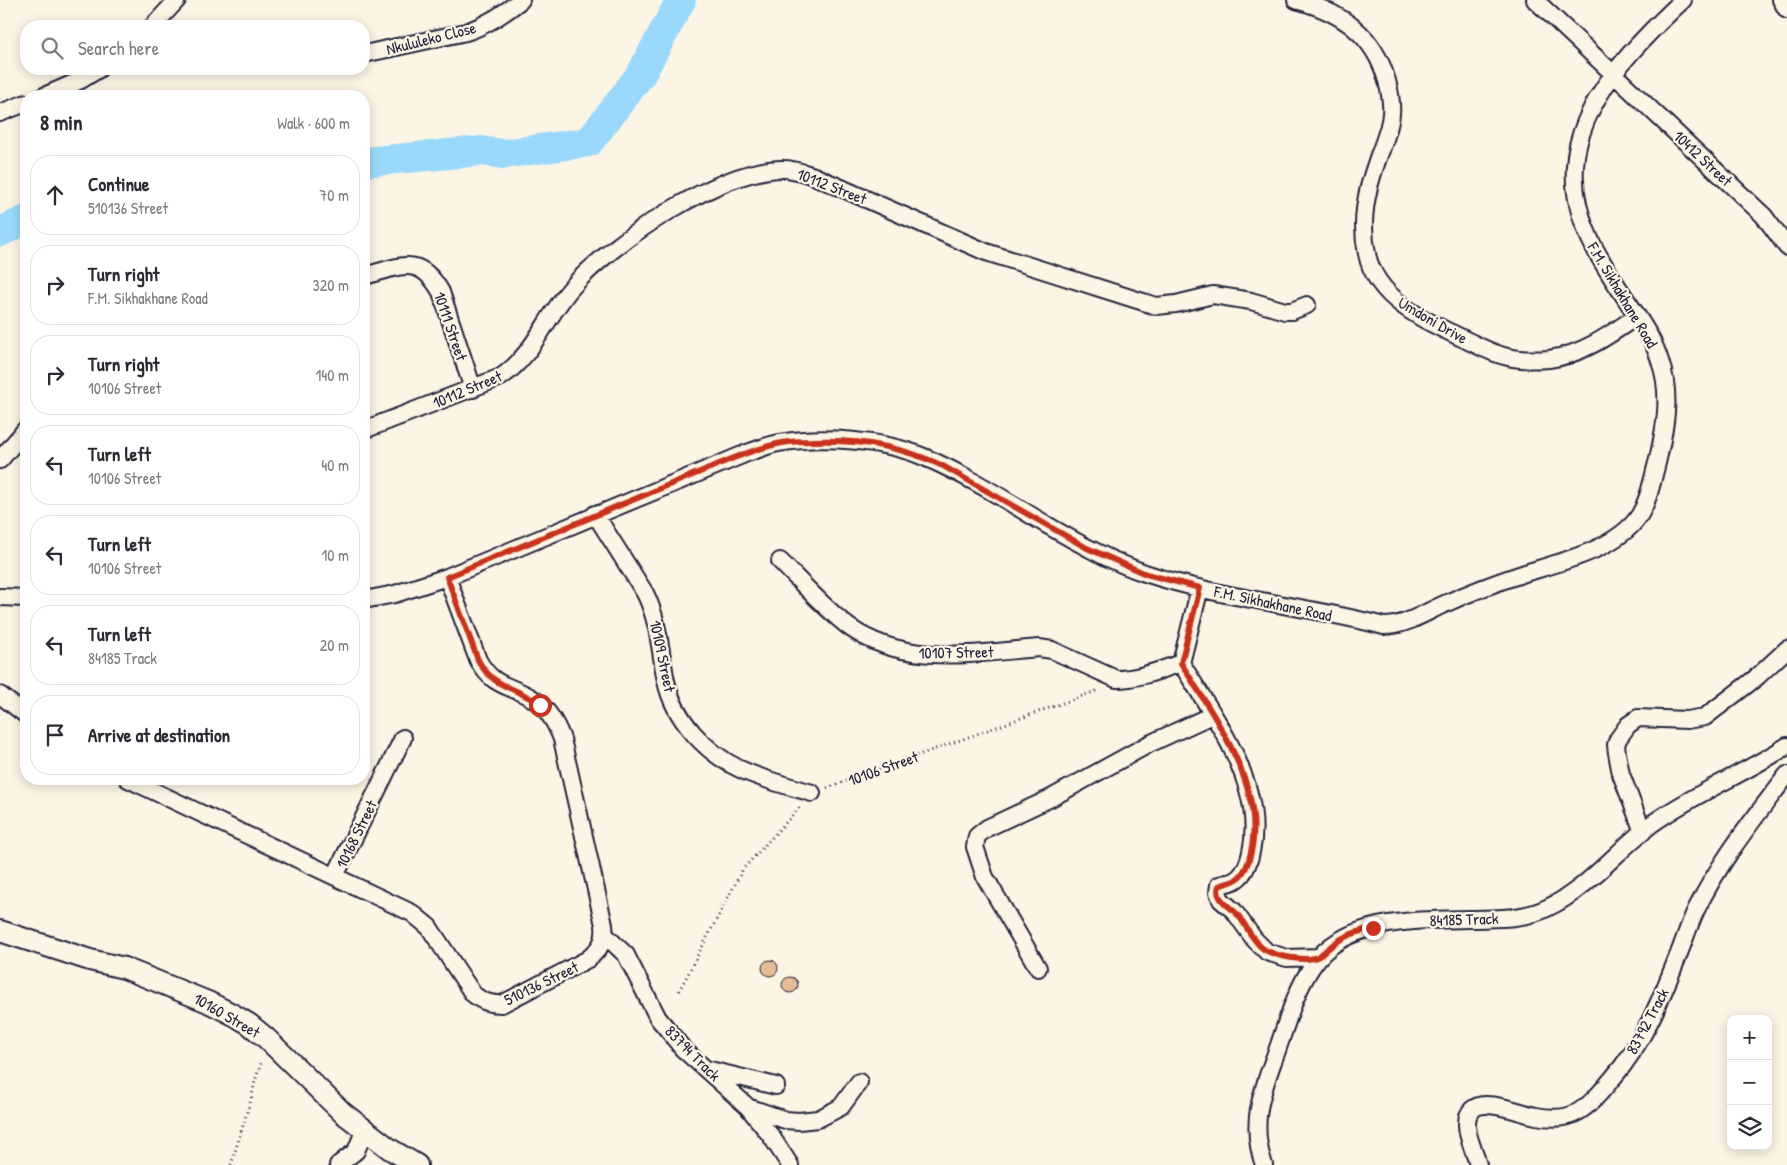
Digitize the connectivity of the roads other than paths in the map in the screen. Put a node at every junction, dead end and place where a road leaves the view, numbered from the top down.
1 (177, 0) edge
2 (521, 0) edge
3 (1296, 0) edge
4 (1535, 0) edge
5 (1683, 0) edge
6 (1781, 0) edge
7 (1787, 10) edge
8 (162, 20) edge
9 (370, 53) edge
10 (1614, 74) junction
11 (89, 75) edge
12 (58, 90) edge
13 (20, 105) edge
14 (0, 113) edge
15 (1787, 247) edge
16 (370, 275) edge
17 (1307, 305) dead end
18 (1637, 316) junction
19 (473, 389) junction
20 (370, 428) edge
21 (20, 436) edge
22 (0, 460) edge
23 (595, 514) junction
24 (780, 560) dead end
25 (447, 577) junction
26 (1200, 588) junction
27 (0, 598) edge
28 (20, 598) edge
29 (370, 599) edge
30 (1787, 649) edge
31 (1181, 663) junction
32 (3, 704) edge
33 (20, 712) edge
34 (1212, 715) junction
35 (403, 738) dead end
36 (1787, 746) edge
37 (1787, 776) edge
38 (141, 785) edge
39 (812, 793) road end
40 (1643, 832) junction
41 (335, 876) junction
42 (0, 931) edge
43 (605, 935) junction
44 (1319, 957) junction
45 (1038, 968) dead end
46 (706, 1068) junction
47 (860, 1082) dead end
48 (776, 1086) dead end
49 (748, 1106) junction
50 (365, 1129) junction
51 (338, 1165) edge
52 (417, 1165) edge
53 (790, 1165) edge
54 (1264, 1165) edge
55 (1478, 1165) edge

1 - 8 street
2 - 9 street, Nkululeko Close
3 - 18 street, Umdoni Drive
4 - 10 street, 10412 Street
5 - 10 street, F.M. Sikhakhane Road
6 - 7 street
10 - 15 street, 10412 Street
10 - 18 street, F.M. Sikhakhane Road
11 - 12 street
13 - 14 street
16 - 19 street, 10111 Street
17 - 19 street, 10112 Street
18 - 26 street, F.M. Sikhakhane Road
19 - 20 street, 10112 Street
21 - 22 street
23 - 25 street, F.M. Sikhakhane Road
23 - 26 street, F.M. Sikhakhane Road
23 - 39 street, 10109 Street
24 - 31 street, 10107 Street
25 - 29 street, F.M. Sikhakhane Road
25 - 43 street
26 - 31 street
27 - 28 street
30 - 40 street
31 - 34 street
32 - 33 street
34 - 44 street
34 - 45 street
35 - 41 street, 10168 Street
36 - 40 street, 84185 Track
37 - 55 street, 83792 Track
38 - 41 street, 510136 Street
40 - 44 street, 84185 Track
41 - 43 street, 510136 Street
42 - 50 street, 10160 Street
43 - 46 street, 83794 Track
44 - 54 street, 84185 Track
46 - 48 street
46 - 49 street, 83794 Track
47 - 49 street
49 - 53 street, 83794 Track
50 - 51 street
50 - 52 street, 10160 Street

